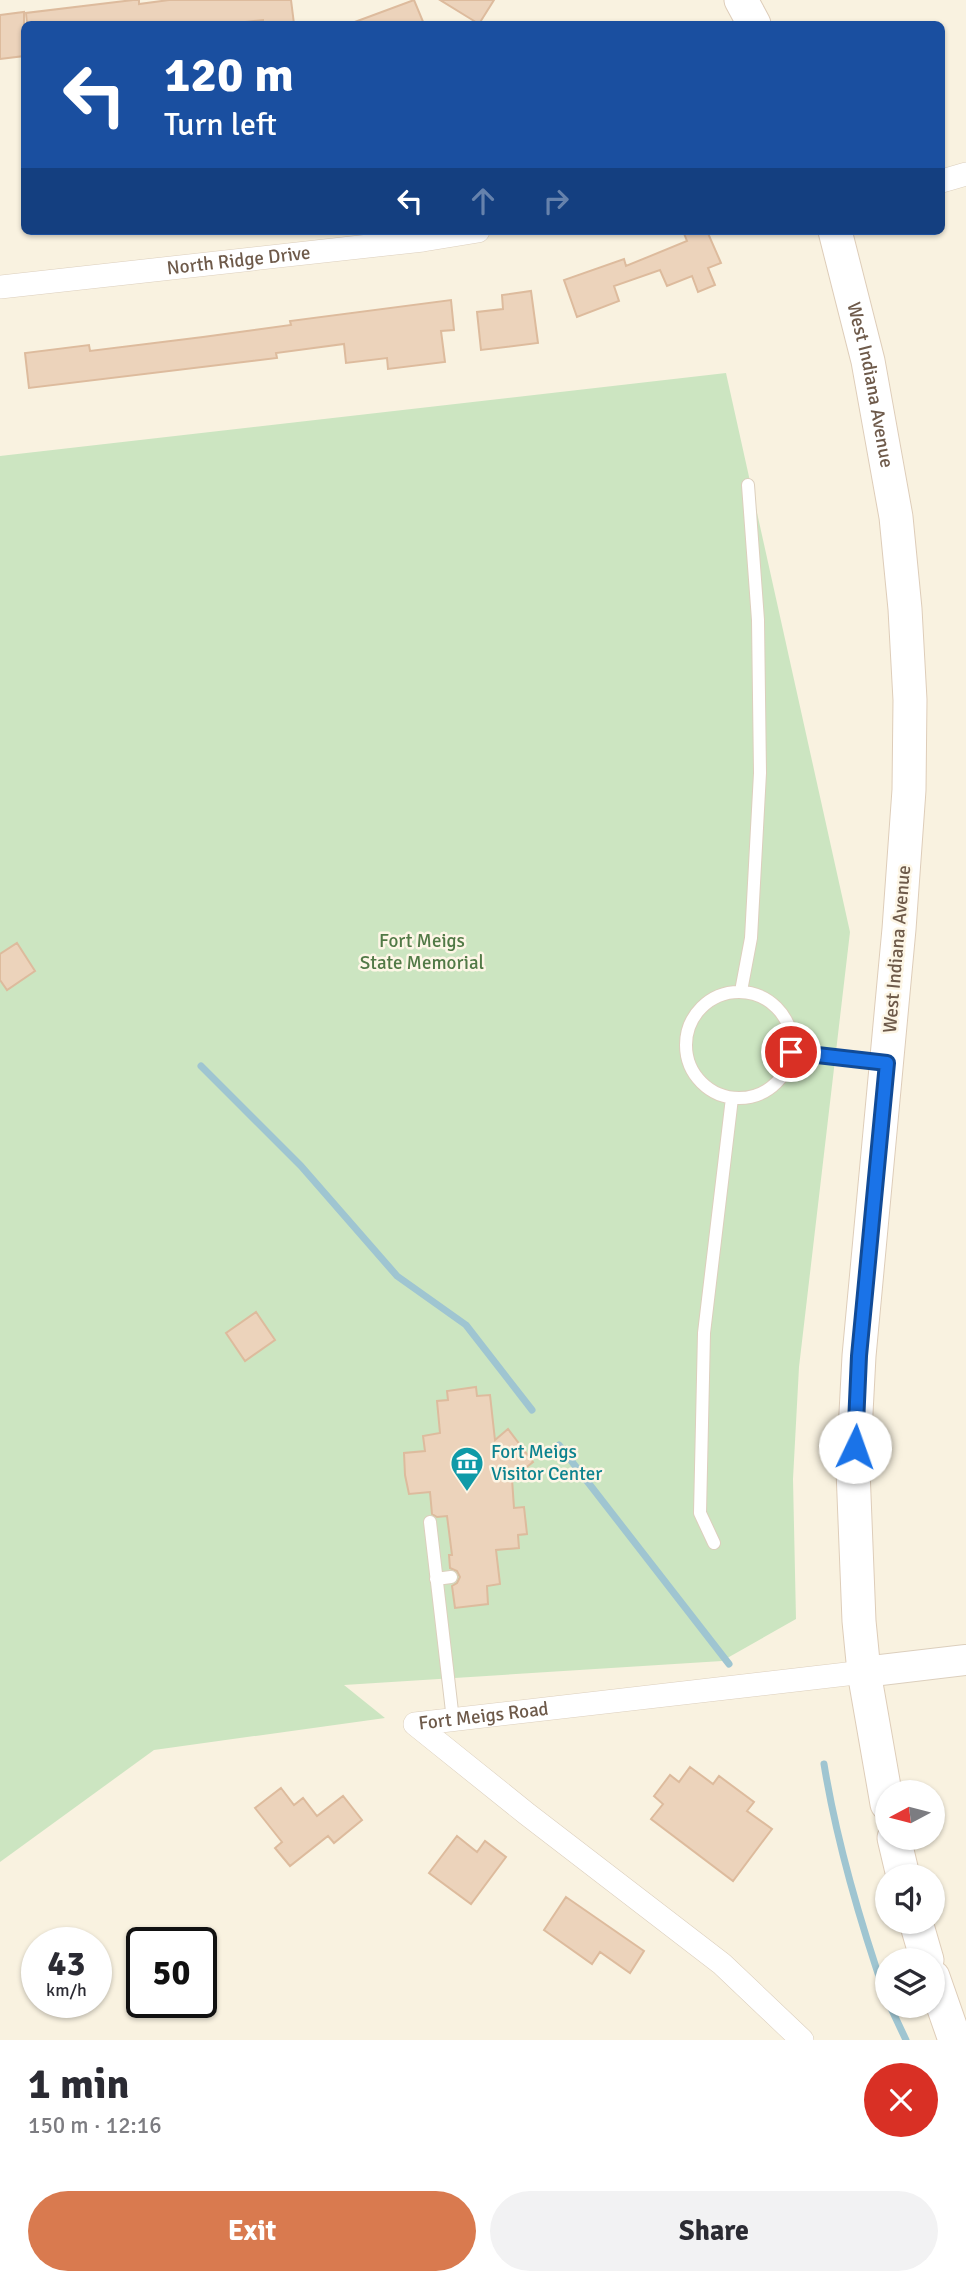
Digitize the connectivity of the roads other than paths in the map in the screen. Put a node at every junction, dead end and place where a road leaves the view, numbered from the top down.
1 (741, 0) edge
2 (752, 21) edge
3 (966, 174) edge
4 (945, 180) edge
5 (454, 235) edge
6 (836, 235) edge
7 (0, 287) edge
8 (748, 485) dead end
9 (741, 991) junction
10 (791, 1052) junction
11 (887, 1063) junction
12 (732, 1098) junction
13 (430, 1522) dead end
14 (714, 1543) dead end
15 (451, 1577) dead end
16 (436, 1579) junction
17 (966, 1660) edge
18 (864, 1672) junction
19 (453, 1720) junction
20 (883, 1780) edge
21 (945, 2011) edge
22 (802, 2040) edge
23 (955, 2040) edge

1 - 2 main road
3 - 4 street
5 - 7 street, North Ridge Drive
6 - 11 main road, West Indiana Avenue
8 - 9 lane
9 - 10 lane
9 - 12 lane
10 - 11 lane
10 - 12 lane
11 - 18 main road, West Indiana Avenue
12 - 14 lane
13 - 16 lane
15 - 16 lane
16 - 19 lane
17 - 18 street, Fort Meigs Road
18 - 19 street, Fort Meigs Road
18 - 20 main road, West Indiana Avenue
19 - 22 street, Fort Meigs Road
21 - 23 main road

